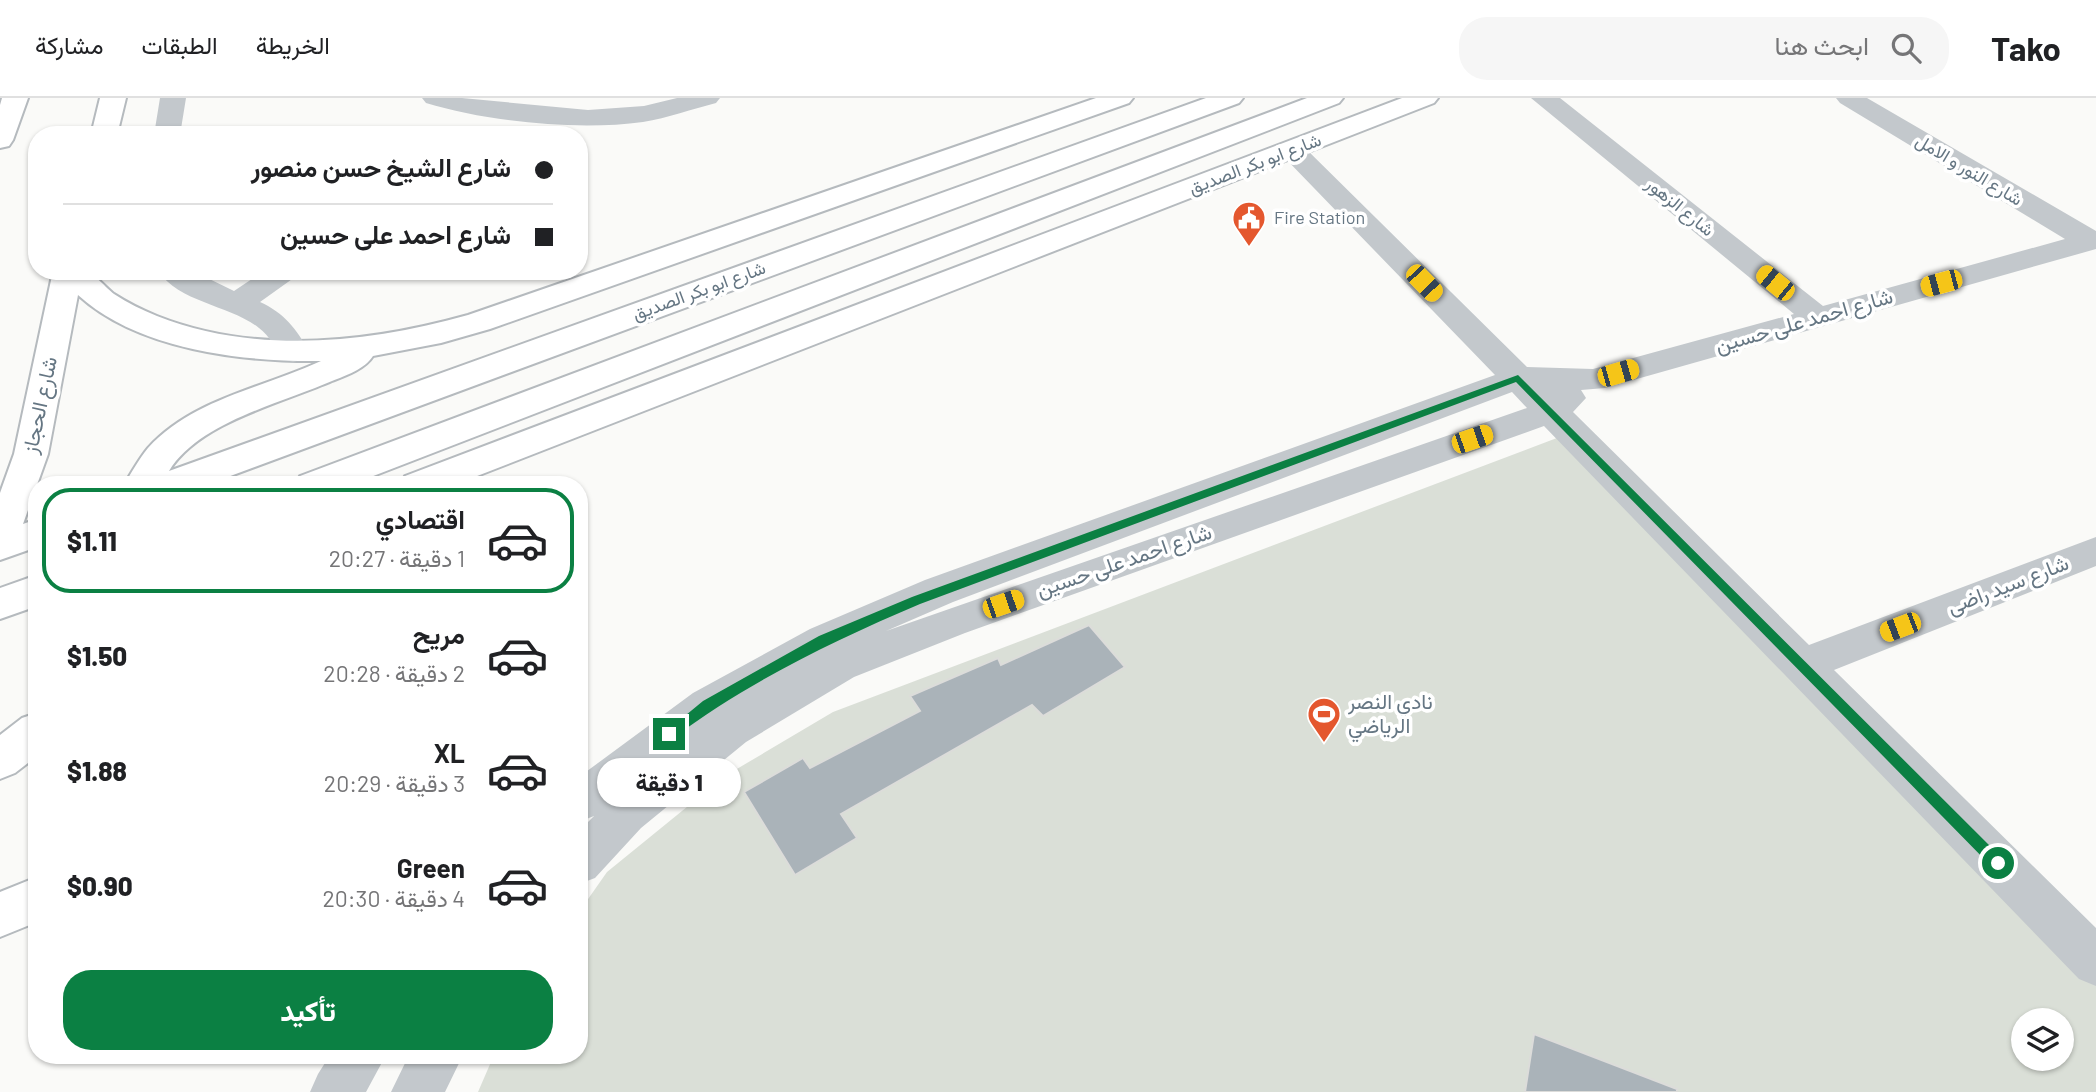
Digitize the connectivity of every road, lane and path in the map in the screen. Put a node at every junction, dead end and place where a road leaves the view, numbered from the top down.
1 (113, 98) edge
2 (173, 98) edge
3 (435, 98) edge
4 (573, 98) edge
5 (652, 98) edge
6 (1120, 98) edge
7 (1230, 98) edge
8 (1330, 98) edge
9 (1425, 98) edge
10 (1544, 98) edge
11 (1849, 98) edge
12 (700, 100) edge
13 (502, 104) edge
14 (546, 114) junction
15 (106, 126) edge
16 (168, 126) edge
17 (478, 126) edge
18 (520, 126) edge
19 (1293, 150) junction
20 (2093, 241) edge
21 (68, 280) edge
22 (80, 280) edge
23 (186, 280) edge
24 (271, 280) edge
25 (238, 303) junction
26 (1817, 317) junction
27 (368, 348) junction
28 (293, 352) junction
29 (1518, 378) junction
30 (1593, 380) junction
31 (1550, 412) junction
32 (147, 476) edge
33 (194, 476) edge
34 (337, 476) edge
35 (442, 476) edge
36 (0, 534) edge
37 (28, 536) edge
38 (0, 546) edge
39 (2096, 551) edge
40 (28, 593) edge
41 (0, 604) edge
42 (1802, 665) junction
43 (28, 738) edge
44 (0, 760) edge
45 (588, 795) edge
46 (588, 853) edge
47 (28, 904) edge
48 (0, 915) edge
49 (2096, 962) edge
50 (355, 1064) edge
51 (433, 1064) edge
52 (337, 1092) edge
53 (417, 1092) edge

1 - 15 main road
2 - 16 street
3 - 13 street
4 - 14 street
5 - 12 street
6 - 27 main road
7 - 33 main road, شارع ابو بكر الصديق
8 - 34 main road, شارع ابو بكر الصديق
9 - 19 main road, شارع ابو بكر الصديق
10 - 26 street, شارع الزهور
11 - 20 street, شارع النور و الامل
12 - 14 street
13 - 14 street
13 - 17 street
14 - 18 street
19 - 29 street
19 - 35 main road, شارع ابو بكر الصديق
20 - 26 street, شارع احمد على حسين
21 - 36 main road, شارع الحجاز
22 - 28 main road
23 - 25 street
24 - 25 street
25 - 28 street
26 - 30 street, شارع احمد على حسين
27 - 28 main road
27 - 32 main road
29 - 30 street, شارع احمد على حسين
29 - 31 street
29 - 45 street, شارع احمد على حسين
30 - 31 street, شارع احمد على حسين
31 - 42 street
31 - 46 street, شارع احمد على حسين
37 - 38 main road
39 - 42 street, شارع سيد راضى
40 - 41 main road
42 - 49 street
43 - 44 main road
47 - 48 main road
50 - 52 street
51 - 53 street

